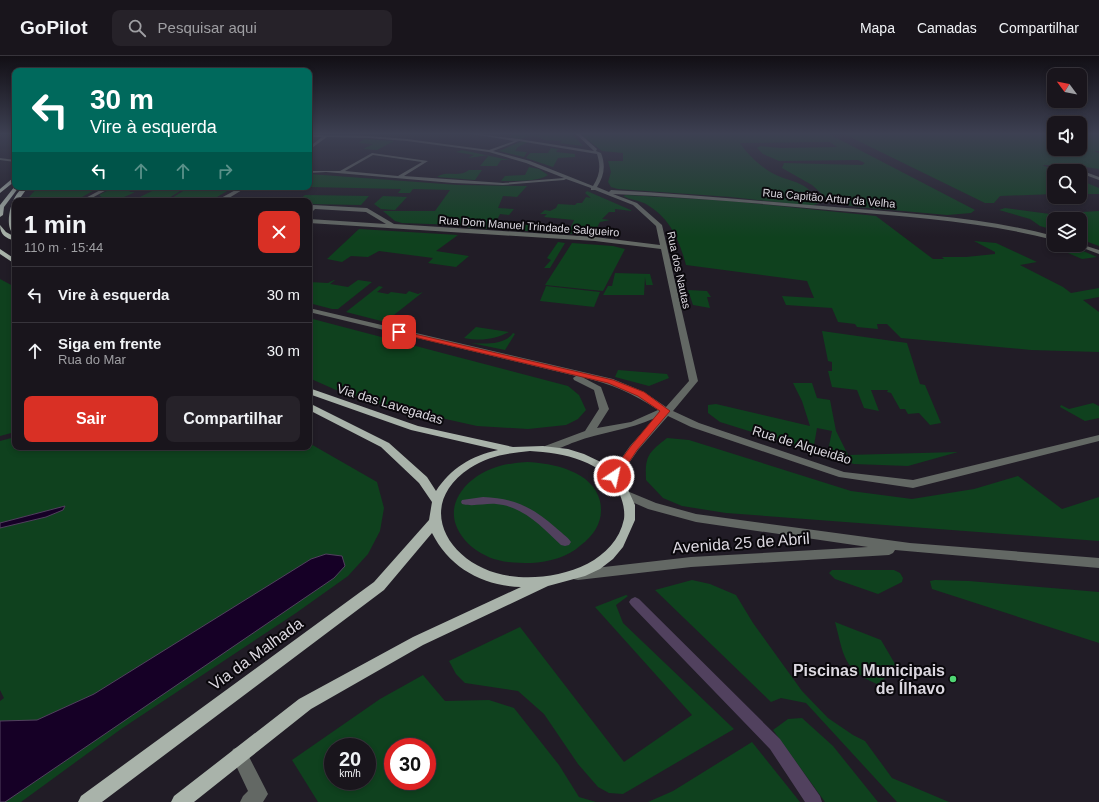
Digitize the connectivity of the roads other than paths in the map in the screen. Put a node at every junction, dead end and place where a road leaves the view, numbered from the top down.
1 (348, 168) edge
2 (415, 168) edge
3 (542, 168) edge
4 (603, 168) edge
5 (312, 172) edge
6 (341, 172) junction
7 (1087, 172) edge
8 (1099, 172) edge
9 (1087, 174) edge
10 (399, 177) junction
11 (568, 179) junction
12 (1099, 179) edge
13 (12, 181) edge
14 (593, 189) junction
15 (15, 190) edge
16 (23, 190) edge
17 (104, 190) edge
18 (240, 190) edge
19 (0, 191) edge
20 (601, 191) junction
21 (17, 198) edge
22 (89, 198) edge
23 (226, 198) edge
24 (312, 208) edge
25 (0, 215) edge
26 (312, 221) edge
27 (393, 226) junction
28 (0, 227) edge
29 (1047, 236) edge
30 (12, 237) edge
31 (664, 247) junction
32 (1087, 248) edge
33 (0, 251) edge
34 (1099, 252) edge
35 (12, 260) edge
36 (312, 311) edge
37 (565, 372) junction
38 (312, 392) edge
39 (312, 407) edge
40 (666, 411) junction
41 (589, 433) junction
42 (1099, 438) edge
43 (550, 448) junction
44 (510, 450) junction
45 (614, 476) junction
46 (627, 496) junction
47 (437, 501) junction
48 (434, 522) junction
49 (910, 548) junction
50 (1099, 564) edge
51 (576, 575) junction
52 (546, 582) junction
53 (239, 755) junction
54 (87, 802) edge
55 (180, 802) edge
56 (249, 802) edge

1 - 6 street
2 - 10 street
3 - 11 street, Rua dos Nautas
4 - 14 street
5 - 6 street
6 - 10 street
7 - 8 street
9 - 12 street
10 - 11 street
11 - 14 street, Rua dos Nautas
13 - 19 main road
14 - 20 street, Rua dos Nautas
15 - 25 main road
16 - 21 main road
17 - 22 street
18 - 23 street
20 - 29 street, Rua Capitão Artur da Velha
20 - 31 street, Rua dos Nautas
24 - 27 street
26 - 27 street, Rua Dom Manuel Trindade Salgueiro
27 - 31 street, Rua Dom Manuel Trindade Salgueiro
28 - 30 main road
31 - 40 street, Rua dos Nautas
32 - 34 street
33 - 35 main road
36 - 37 street
37 - 40 street, Rua de Alqueidão
37 - 41 street
38 - 44 main road, Via das Lavegadas
39 - 47 main road
40 - 41 street
40 - 42 street, Rua de Alqueidão
40 - 45 street
41 - 43 street
43 - 44 main road
43 - 45 main road
44 - 47 main road
45 - 46 main road
46 - 49 street, Avenida 25 de Abril
46 - 51 main road
47 - 48 main road
48 - 52 main road
48 - 54 main road, Via da Malhada
49 - 50 street, Avenida 25 de Abril
49 - 51 street, Avenida 25 de Abril
51 - 52 main road
52 - 53 main road
53 - 55 main road
53 - 56 street

